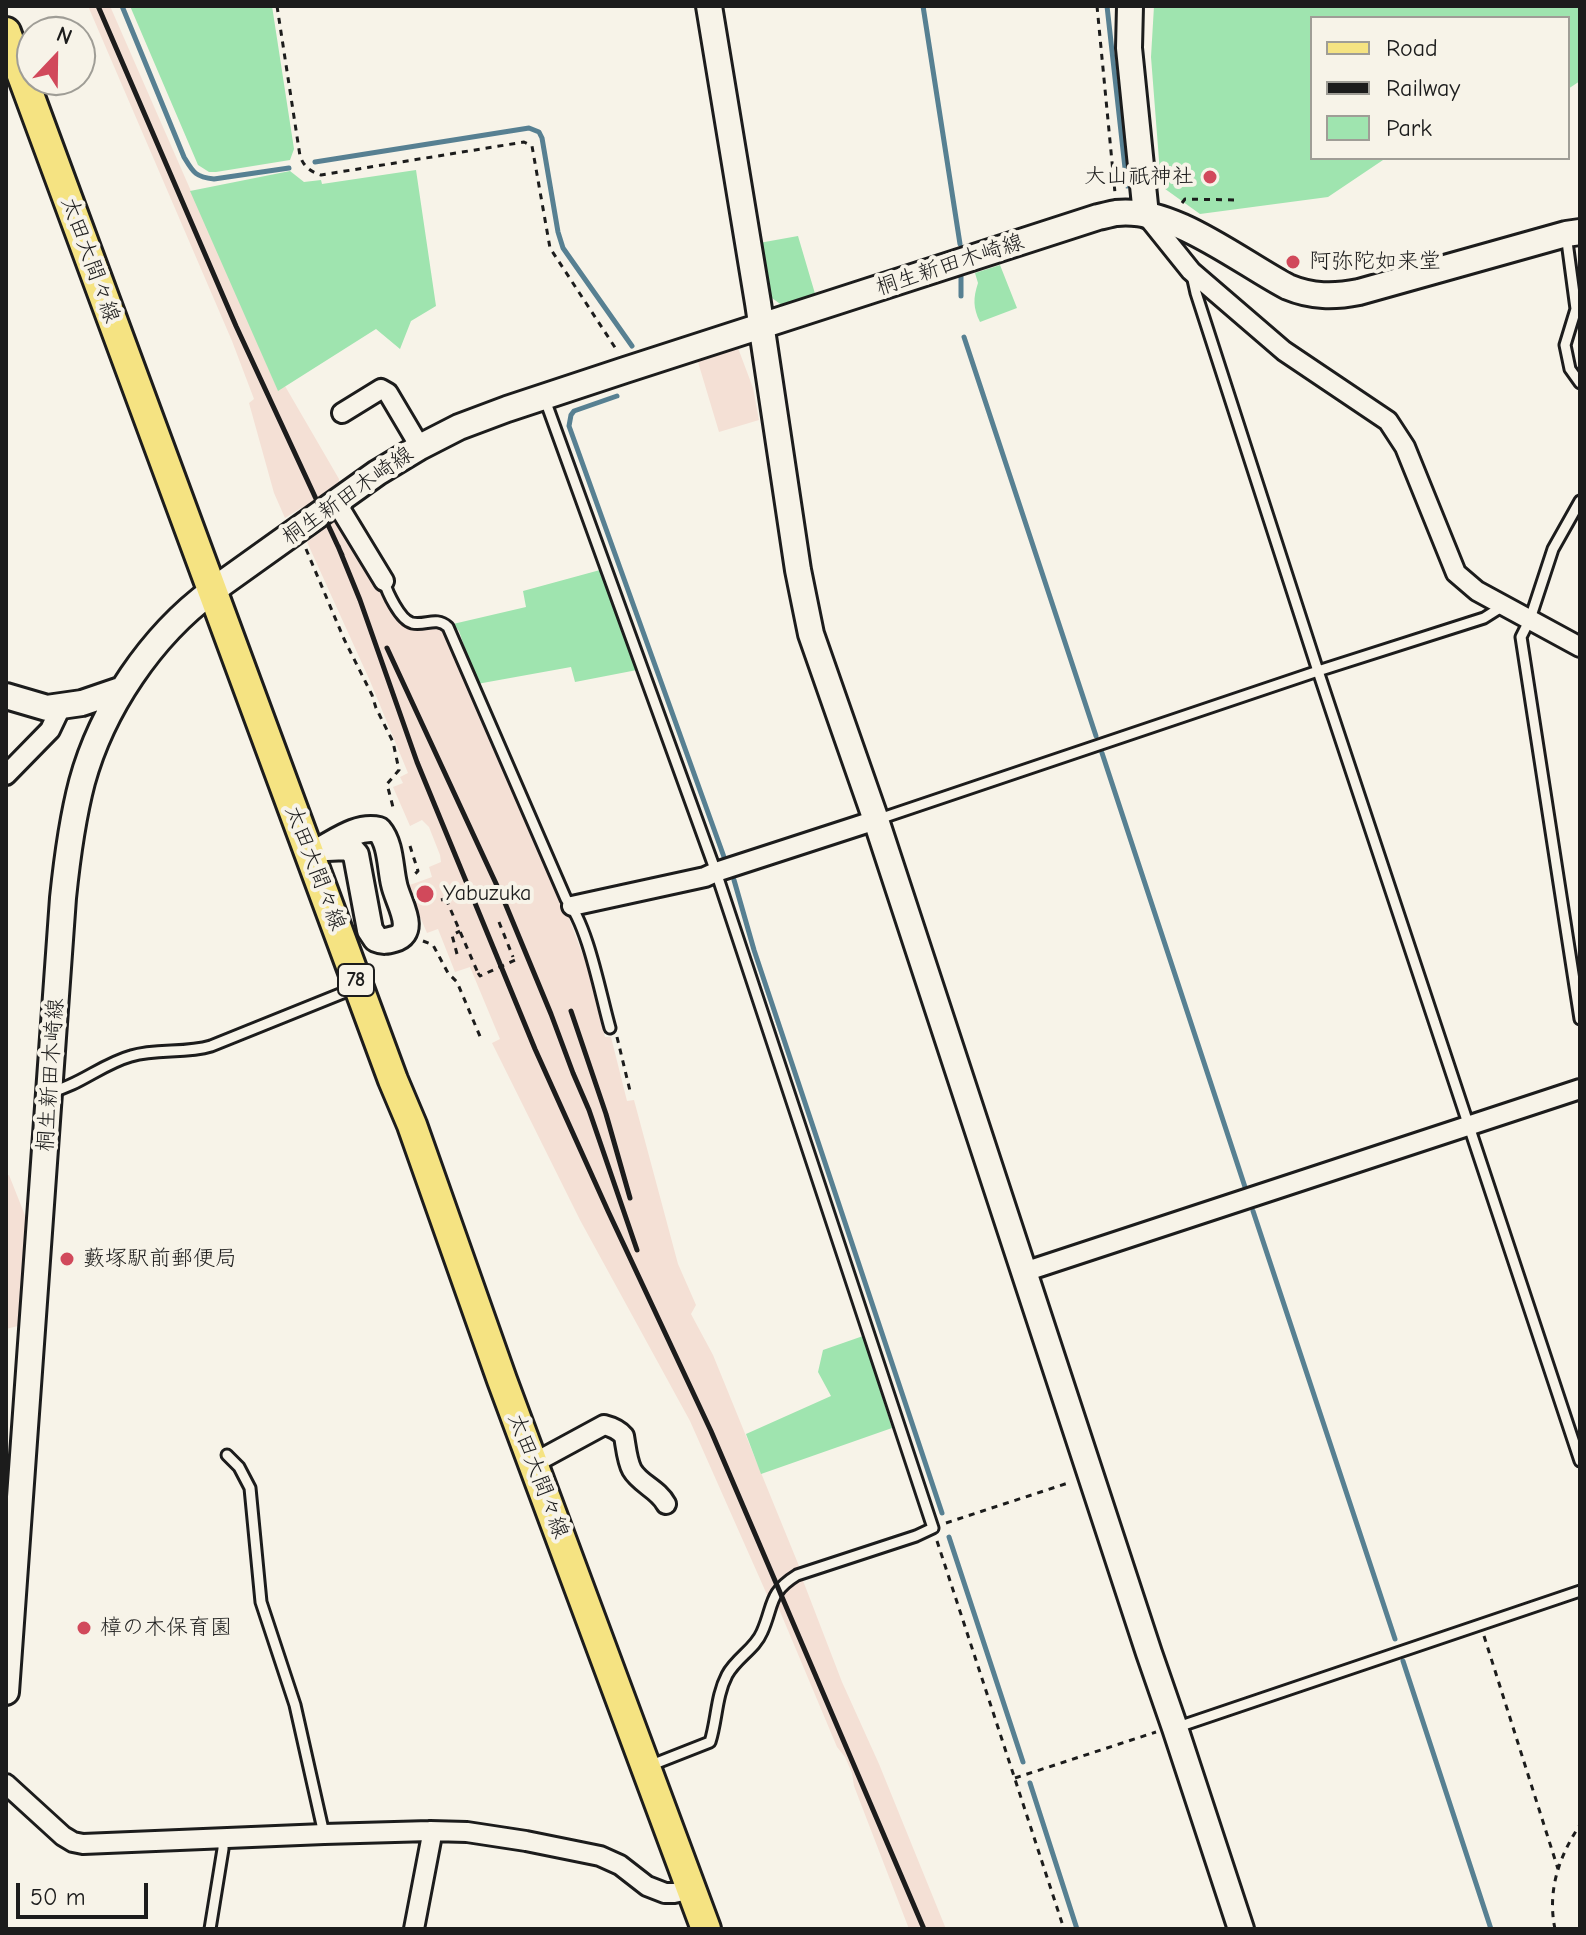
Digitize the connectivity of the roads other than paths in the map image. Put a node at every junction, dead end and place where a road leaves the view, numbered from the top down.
1 (709, 6) edge
2 (1130, 6) edge
3 (6, 32) edge
4 (1146, 215) junction
5 (1573, 233) edge
6 (1191, 271) junction
7 (762, 326) junction
8 (1580, 383) edge
9 (544, 397) junction
10 (342, 413) dead end
11 (420, 447) junction
12 (1580, 501) edge
13 (336, 502) junction
14 (384, 581) joint
15 (212, 591) junction
16 (1503, 606) junction
17 (1530, 619) junction
18 (1580, 647) edge
19 (1318, 671) junction
20 (123, 689) junction
21 (6, 696) edge
22 (61, 707) junction
23 (6, 775) edge
24 (876, 820) junction
25 (319, 852) junction
26 (716, 872) junction
27 (572, 906) junction
28 (358, 987) junction
29 (1580, 1019) edge
30 (610, 1028) road end
31 (1580, 1089) edge
32 (50, 1092) junction
33 (1468, 1126) junction
34 (1024, 1272) junction
35 (227, 1455) dead end
36 (1580, 1461) edge
37 (534, 1463) junction
38 (666, 1504) dead end
39 (1580, 1591) edge
40 (6, 1692) edge
41 (1175, 1728) junction
42 (646, 1767) junction
43 (6, 1784) edge
44 (430, 1831) junction
45 (324, 1834) junction
46 (223, 1839) junction
47 (692, 1889) junction
48 (210, 1929) edge
49 (414, 1929) edge
50 (706, 1929) edge
51 (1241, 1929) edge

1 - 7 street
2 - 4 street
3 - 15 main road, 太田大間々線 / 78
4 - 5 street, 桐生新田木崎線
4 - 6 street
4 - 7 street, 桐生新田木崎線
5 - 8 lane
6 - 16 street
6 - 19 lane
7 - 9 street, 桐生新田木崎線
7 - 24 street
9 - 11 street, 桐生新田木崎線
9 - 26 lane
10 - 11 street
11 - 13 street, 桐生新田木崎線
12 - 17 lane
13 - 14 street
13 - 15 street, 桐生新田木崎線
14 - 27 lane
15 - 20 street, 桐生新田木崎線
15 - 25 main road, 太田大間々線 / 78
16 - 17 street
16 - 19 lane
17 - 18 street
17 - 29 lane
19 - 24 lane
19 - 33 lane
20 - 22 street
20 - 32 street, 桐生新田木崎線
21 - 22 street
22 - 23 street
24 - 26 street
24 - 34 street
25 - 25 street
25 - 28 main road, 太田大間々線 / 78
26 - 27 street
26 - 42 lane
27 - 30 lane
28 - 32 lane
28 - 37 main road, 太田大間々線 / 78
31 - 33 street
32 - 40 street, 桐生新田木崎線
33 - 34 street
33 - 36 lane
34 - 41 street
35 - 45 lane
37 - 38 street
37 - 42 main road, 太田大間々線 / 78
39 - 41 lane
41 - 51 street
42 - 47 main road, 太田大間々線 / 78
43 - 46 street
44 - 45 street
44 - 47 street
44 - 49 street
45 - 46 street
46 - 48 lane
47 - 50 main road, 太田大間々線 / 78

